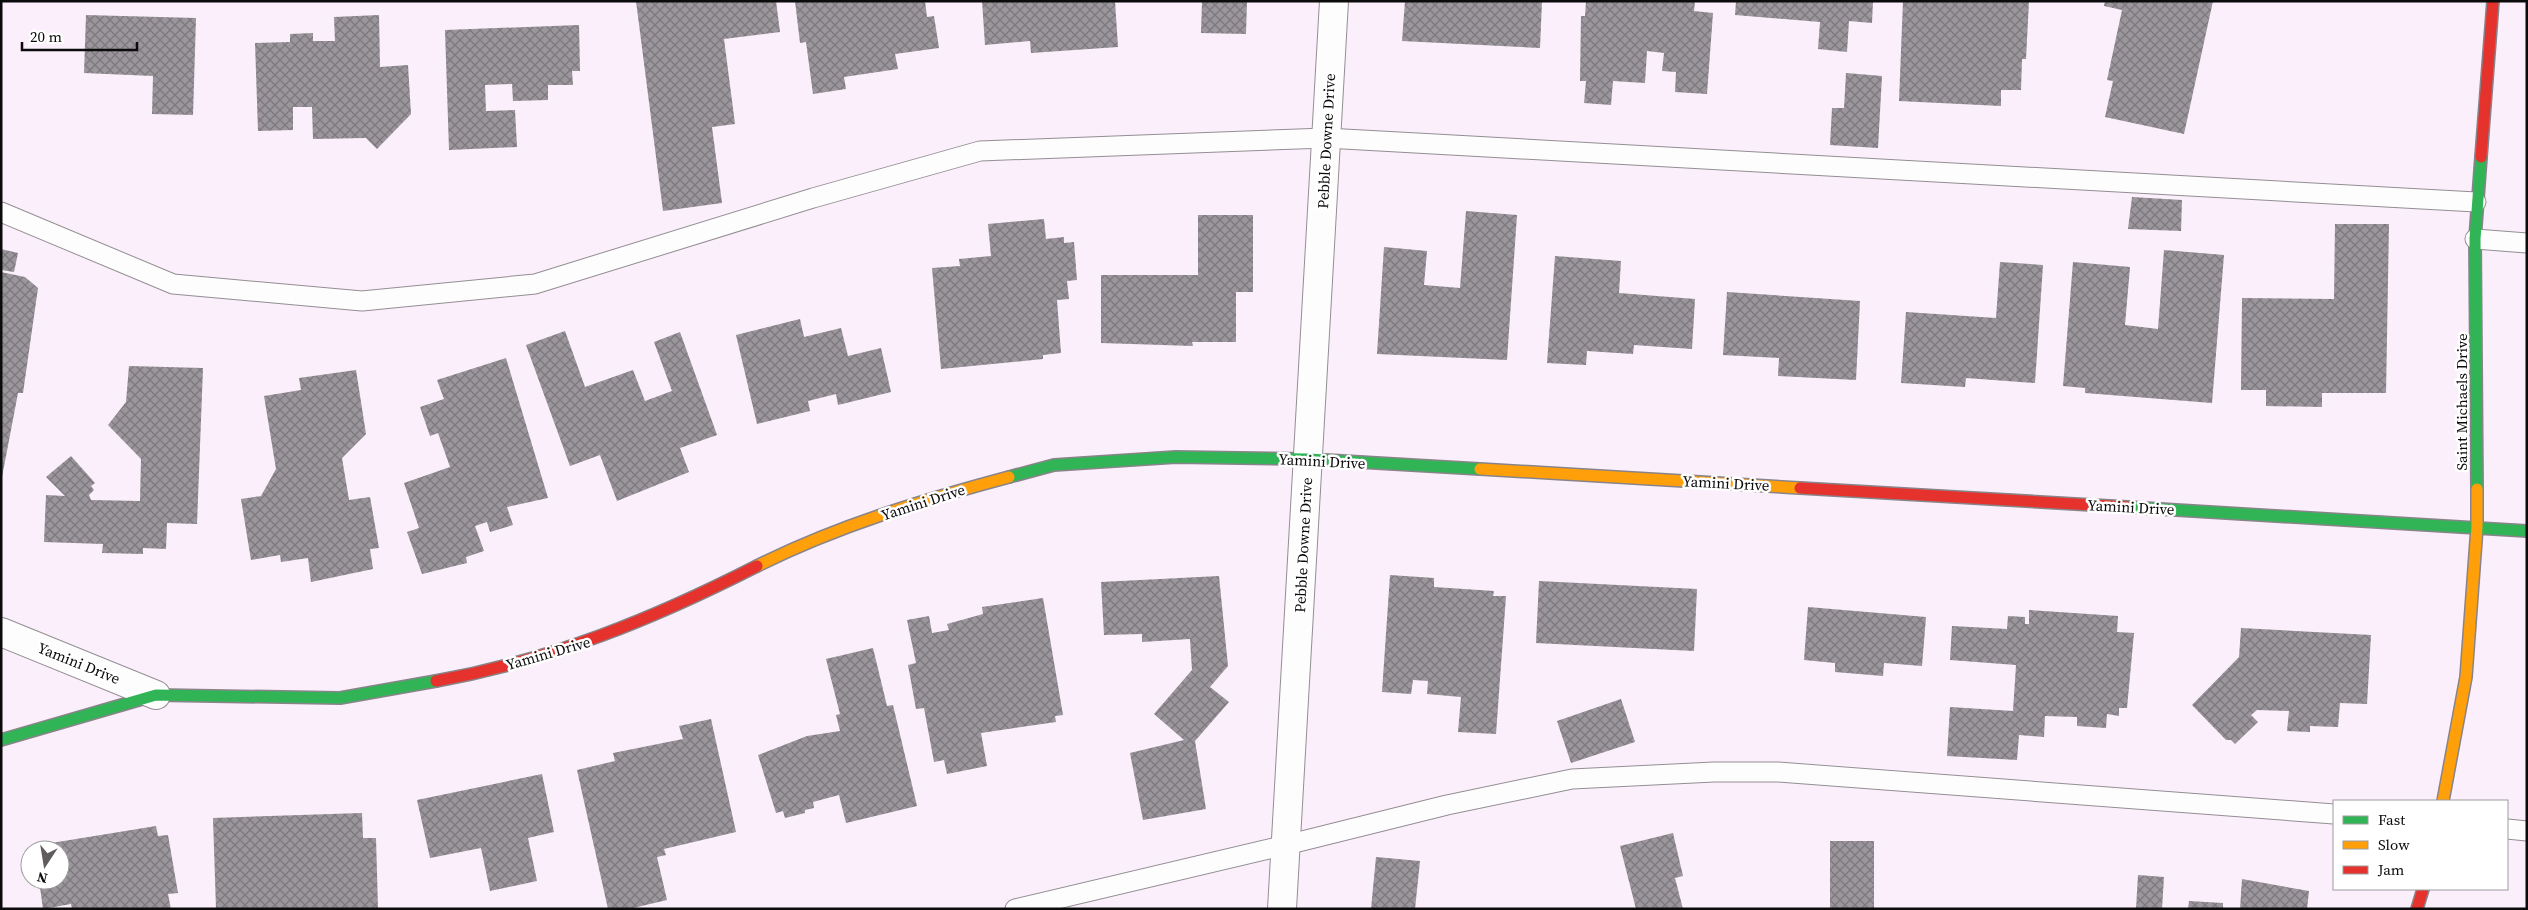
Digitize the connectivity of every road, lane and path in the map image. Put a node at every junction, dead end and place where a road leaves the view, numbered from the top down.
1 (1334, 1) edge
2 (2493, 1) edge
3 (1326, 138) junction
4 (2476, 202) junction
5 (1, 212) edge
6 (2475, 239) junction
7 (2527, 243) edge
8 (1308, 459) junction
9 (2477, 527) junction
10 (2527, 531) edge
11 (1, 632) edge
12 (156, 694) junction
13 (1, 740) edge
14 (2442, 800) edge
15 (2333, 814) edge
16 (2508, 829) edge
17 (2527, 831) edge
18 (1286, 845) junction
19 (2423, 890) edge
20 (1016, 909) edge
21 (1282, 909) edge
22 (2417, 909) edge

1 - 3 street, Pebble Downe Drive
2 - 4 street, Saint Michaels Drive
3 - 4 lane
3 - 5 lane
3 - 8 street, Pebble Downe Drive
4 - 6 street, Saint Michaels Drive
6 - 7 lane
6 - 9 street, Saint Michaels Drive
8 - 9 street, Yamini Drive
8 - 12 street, Yamini Drive
8 - 18 street, Pebble Downe Drive
9 - 10 street, Yamini Drive
9 - 14 street, Saint Michaels Drive
11 - 12 street, Yamini Drive
12 - 13 street, Yamini Drive
15 - 18 lane
16 - 17 lane
18 - 20 lane
18 - 21 street, Pebble Downe Drive
19 - 22 street

